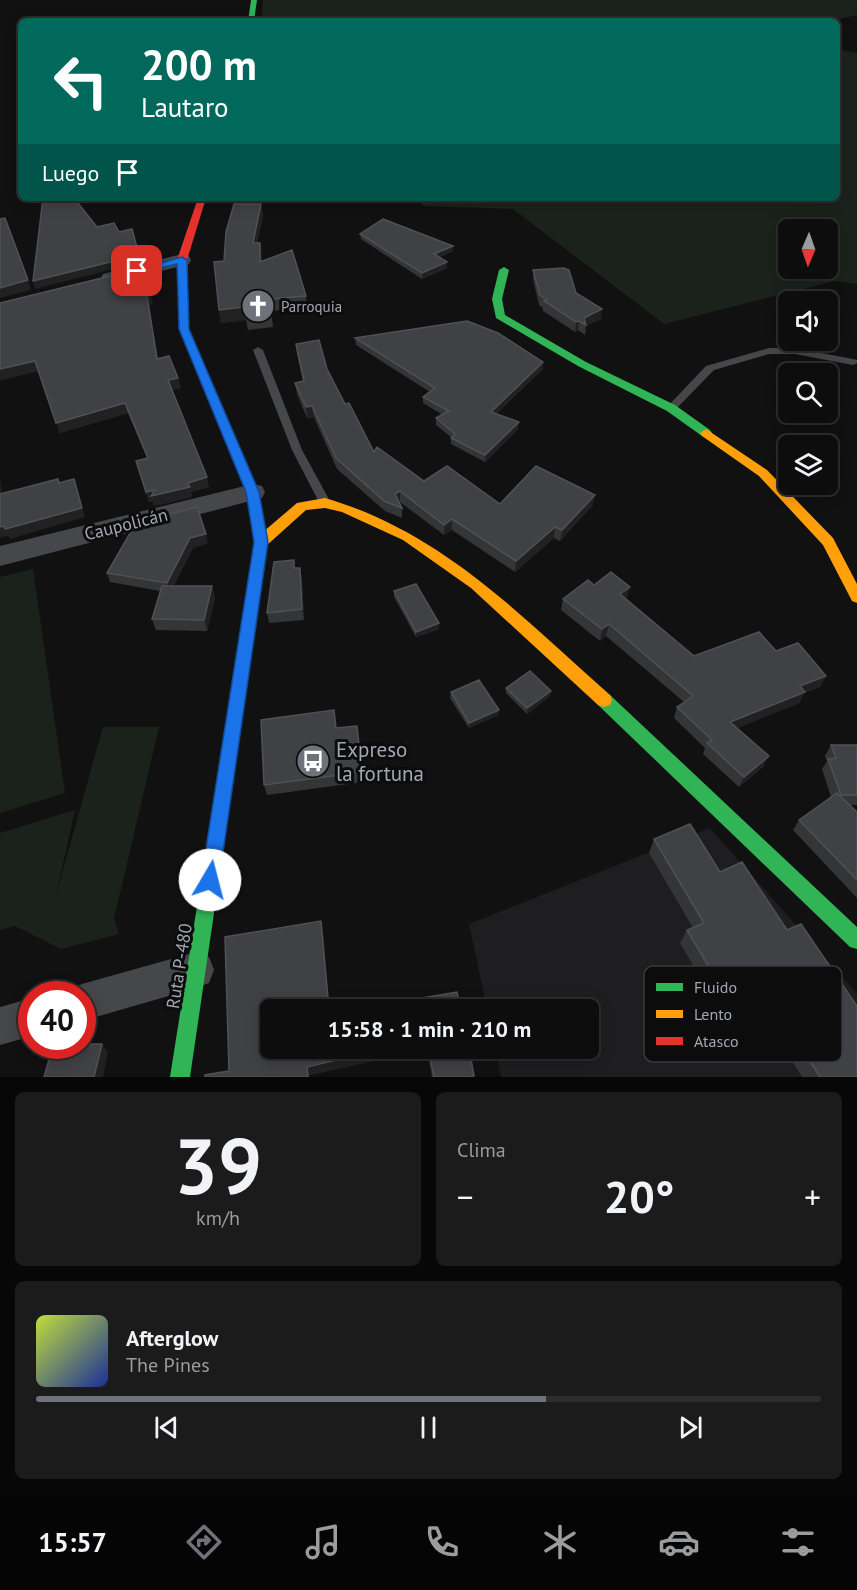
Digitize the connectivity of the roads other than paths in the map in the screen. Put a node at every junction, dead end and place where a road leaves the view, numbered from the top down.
1 (254, 0) edge
2 (251, 18) edge
3 (201, 201) edge
4 (182, 260) junction
5 (504, 270) dead end
6 (91, 283) edge
7 (258, 350) dead end
8 (853, 362) dead end
9 (671, 408) junction
10 (253, 492) junction
11 (325, 503) junction
12 (261, 542) junction
13 (0, 556) edge
14 (857, 597) edge
15 (857, 940) edge
16 (196, 970) junction
17 (96, 999) edge
18 (18, 1021) edge
19 (0, 1026) edge
20 (180, 1077) edge

1 - 2 street
3 - 4 street, Ruta P-480
4 - 6 street
4 - 10 street, Ruta P-480
5 - 9 street
7 - 11 lane
8 - 9 lane
9 - 14 street
10 - 12 street, Ruta P-480
10 - 13 street, Caupolicán
11 - 12 street
11 - 15 street
12 - 16 street, Ruta P-480
16 - 17 street
16 - 20 street, Ruta P-480
18 - 19 street

